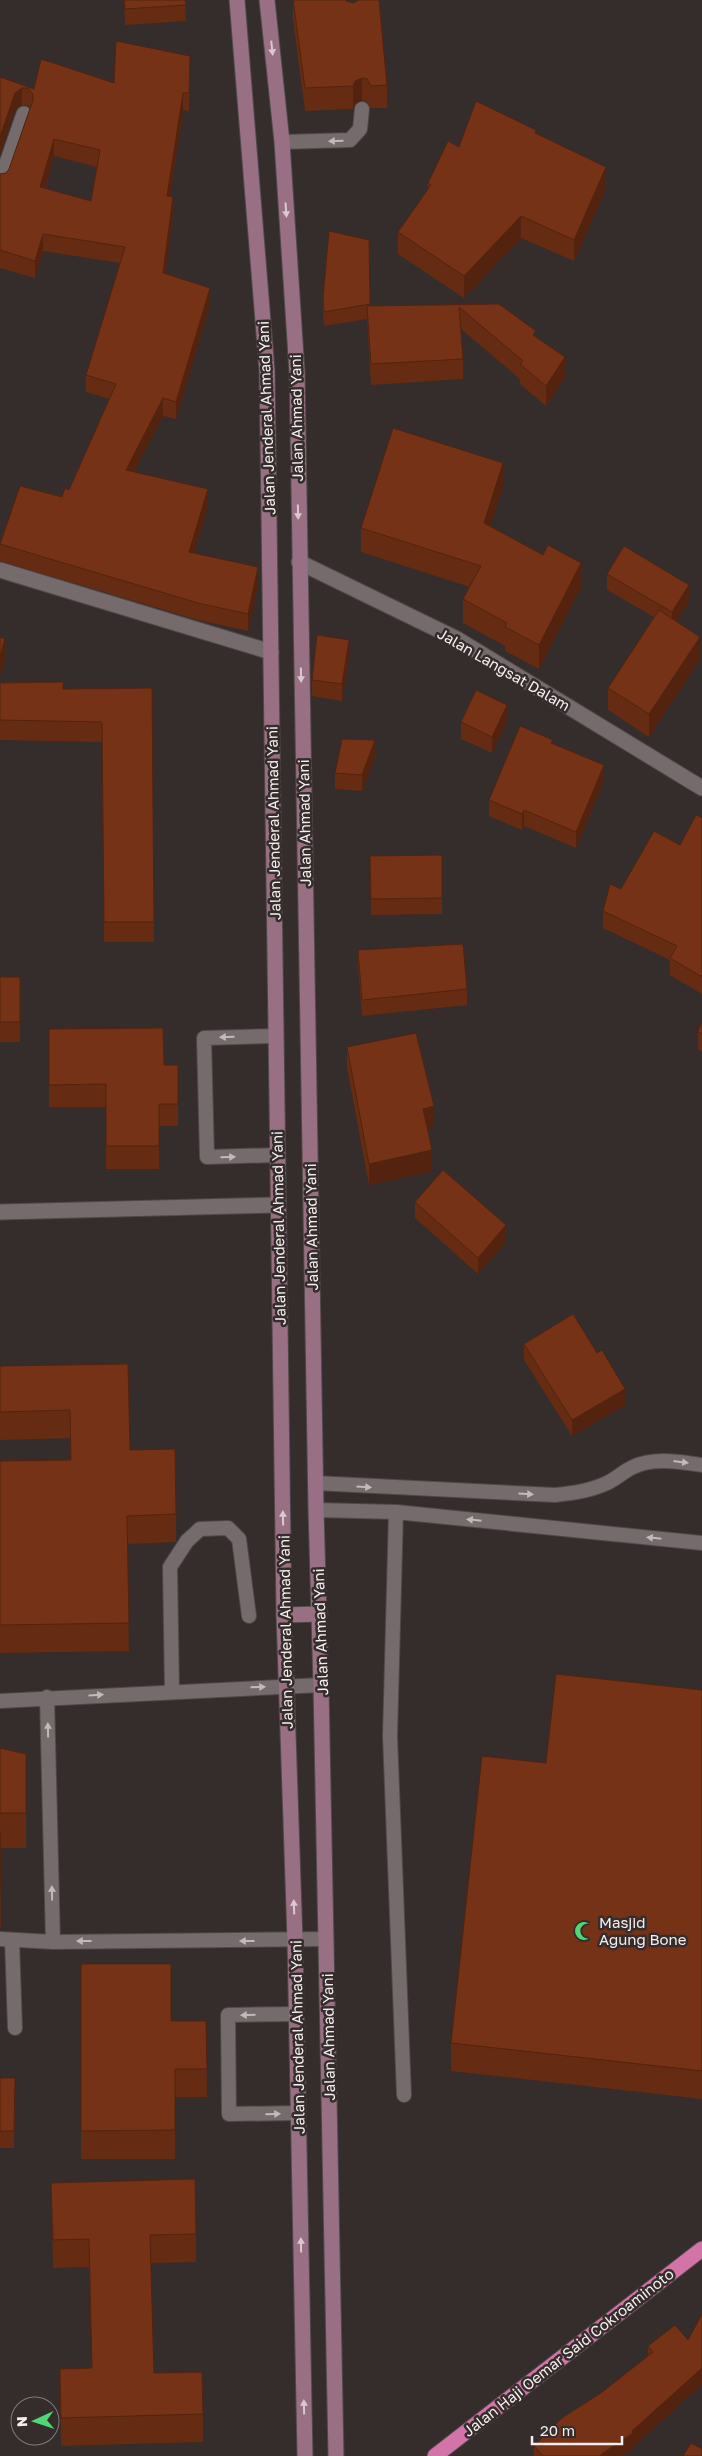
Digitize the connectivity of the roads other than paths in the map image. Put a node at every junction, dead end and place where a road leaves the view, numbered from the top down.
1 (237, 0) edge
2 (267, 0) edge
3 (362, 109) dead end
4 (24, 114) dead end
5 (282, 142) junction
6 (0, 184) edge
7 (299, 562) junction
8 (0, 570) edge
9 (271, 652) junction
10 (702, 788) edge
11 (275, 1036) junction
12 (277, 1155) junction
13 (277, 1205) junction
14 (0, 1212) edge
15 (702, 1465) edge
16 (315, 1483) junction
17 (316, 1510) junction
18 (396, 1512) junction
19 (702, 1544) edge
20 (320, 1614) junction
21 (284, 1615) junction
22 (249, 1616) dead end
23 (321, 1685) junction
24 (286, 1686) junction
25 (172, 1691) junction
26 (47, 1697) junction
27 (0, 1701) edge
28 (6, 1939) edge
29 (326, 1939) junction
30 (296, 1940) junction
31 (53, 1942) junction
32 (297, 2014) junction
33 (15, 2028) dead end
34 (404, 2095) dead end
35 (299, 2113) junction
36 (702, 2249) edge
37 (305, 2456) edge
38 (336, 2456) edge
39 (435, 2456) edge

1 - 9 main road, Jalan Jenderal Ahmad Yani
2 -> 5 main road, Jalan Ahmad Yani
3 -> 5 lane
4 - 6 street
5 -> 7 main road, Jalan Ahmad Yani
7 - 10 street, Jalan Langsat Dalam
7 -> 16 main road, Jalan Ahmad Yani
8 - 9 street
9 - 11 main road, Jalan Jenderal Ahmad Yani
11 - 12 main road, Jalan Jenderal Ahmad Yani
11 -> 12 lane
12 - 13 main road, Jalan Jenderal Ahmad Yani
13 - 14 street
21 -> 13 main road, Jalan Jenderal Ahmad Yani
16 -> 15 lane
16 - 17 main road, Jalan Ahmad Yani
17 - 18 lane
17 - 20 main road, Jalan Ahmad Yani
19 -> 18 lane
18 - 34 lane
20 - 21 main road
20 - 23 main road, Jalan Ahmad Yani
21 - 24 main road, Jalan Jenderal Ahmad Yani
22 - 25 lane
23 - 24 lane
23 - 29 main road, Jalan Ahmad Yani
25 -> 24 lane
30 -> 24 main road, Jalan Jenderal Ahmad Yani
26 -> 25 lane
26 - 27 lane
31 -> 26 lane
28 - 31 lane
28 - 33 lane
29 - 30 lane
29 - 38 main road, Jalan Ahmad Yani
30 -> 31 lane
30 - 32 main road, Jalan Jenderal Ahmad Yani
32 - 35 main road, Jalan Jenderal Ahmad Yani
32 -> 35 lane
37 -> 35 main road, Jalan Jenderal Ahmad Yani
36 - 39 highway, Jalan Haji Oemar Said Cokroaminoto

